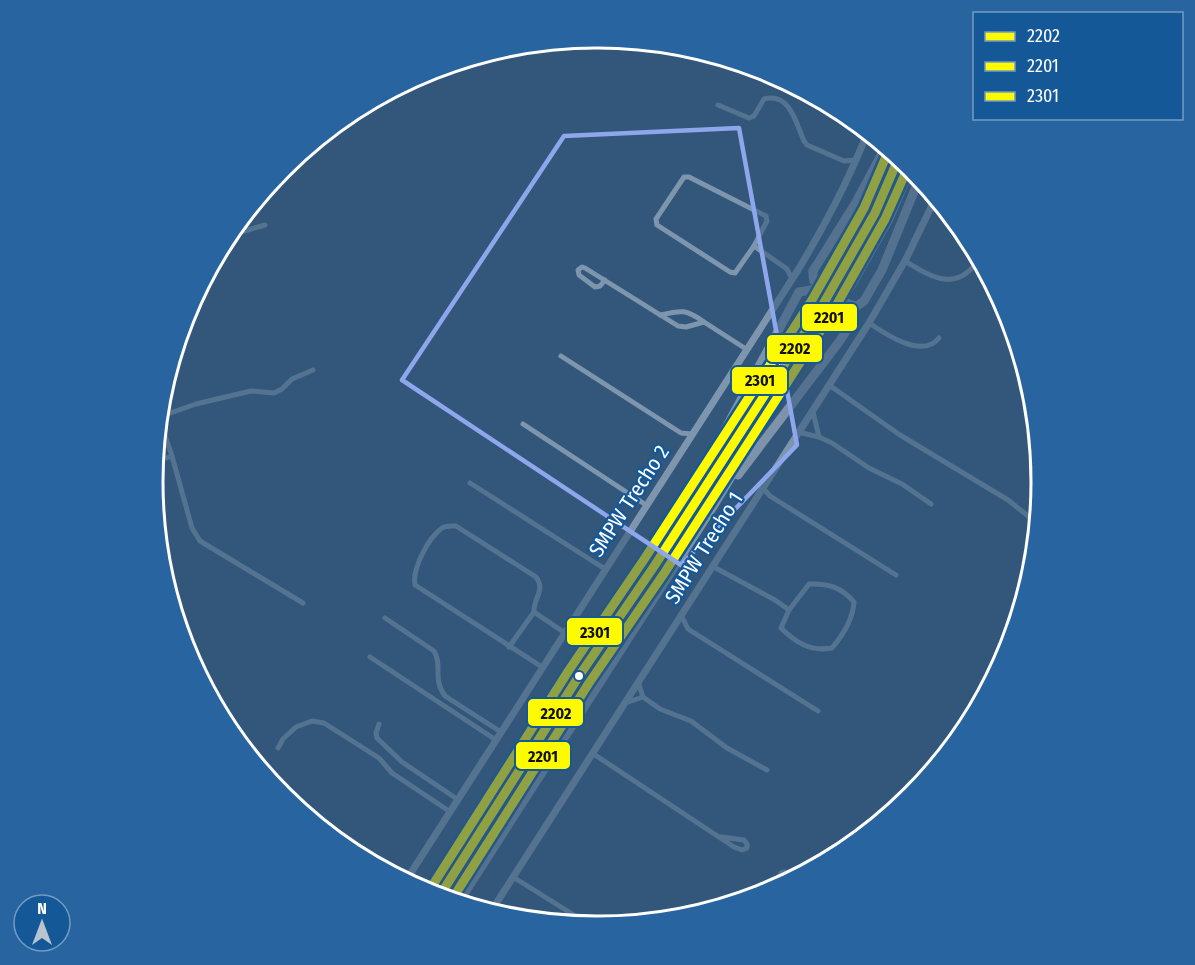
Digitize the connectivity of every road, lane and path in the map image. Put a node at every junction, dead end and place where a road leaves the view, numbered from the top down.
1 (718, 105) dead end
2 (864, 139) edge
3 (882, 154) edge
4 (856, 160) junction
5 (844, 161) junction
6 (893, 164) edge
7 (852, 171) junction
8 (907, 177) edge
9 (916, 187) edge
10 (932, 206) edge
11 (265, 225) dead end
12 (243, 231) edge
13 (754, 246) junction
14 (905, 261) junction
15 (974, 265) edge
16 (787, 269) junction
17 (798, 270) junction
18 (792, 279) junction
19 (605, 280) junction
20 (660, 315) junction
21 (704, 322) junction
22 (869, 323) junction
23 (939, 338) dead end
24 (746, 349) junction
25 (561, 357) dead end
26 (313, 370) dead end
27 (829, 385) junction
28 (813, 412) junction
29 (169, 414) edge
30 (523, 424) dead end
31 (798, 432) junction
32 (681, 433) junction
33 (692, 434) junction
34 (819, 437) junction
35 (166, 438) edge
36 (686, 444) junction
37 (172, 456) junction
38 (164, 459) edge
39 (470, 483) dead end
40 (762, 487) junction
41 (692, 492) junction
42 (757, 494) junction
43 (770, 496) junction
44 (931, 504) dead end
45 (646, 505) junction
46 (714, 505) junction
47 (1030, 518) edge
48 (712, 566) junction
49 (605, 569) junction
50 (896, 575) dead end
51 (303, 603) dead end
52 (789, 610) junction
53 (534, 612) junction
54 (681, 615) junction
55 (384, 618) dead end
56 (673, 628) junction
57 (688, 628) junction
58 (564, 633) junction
59 (509, 647) junction
60 (370, 657) dead end
61 (543, 667) junction
62 (638, 682) junction
63 (643, 697) junction
64 (624, 703) junction
65 (818, 711) dead end
66 (379, 724) dead end
67 (501, 732) junction
68 (496, 740) junction
69 (278, 748) dead end
70 (592, 753) junction
71 (767, 770) dead end
72 (457, 799) junction
73 (449, 811) junction
74 (721, 837) dead end
75 (410, 874) edge
76 (513, 877) junction
77 (440, 887) edge
78 (463, 895) edge
79 (495, 905) edge
80 (576, 916) edge

1 - 5 street
2 - 4 street, SMPW Trecho 2
3 - 9 highway, bridge
4 - 5 street
4 - 7 street, SMPW Trecho 2
5 - 7 street
6 - 41 highway
7 - 17 street, SMPW Trecho 2
8 - 46 highway
10 - 14 street, SMPW Trecho 1
11 - 12 street
13 - 13 street
13 - 16 street
14 - 15 street
14 - 22 street, SMPW Trecho 1
16 - 17 street
16 - 18 street
17 - 18 street, SMPW Trecho 2
18 - 24 street, SMPW Trecho 2
19 - 19 street
19 - 20 street
20 - 21 street
20 - 21 street
21 - 24 street
22 - 23 street
22 - 27 street, SMPW Trecho 1
24 - 33 street, SMPW Trecho 2
25 - 32 street
26 - 29 street
27 - 28 street, SMPW Trecho 1
27 - 47 street
28 - 31 street, SMPW Trecho 1
28 - 34 street
30 - 45 street
31 - 34 street
31 - 40 street, SMPW Trecho 1
32 - 33 street
32 - 36 street
33 - 36 street, SMPW Trecho 2
34 - 44 street
35 - 37 street
36 - 45 street, SMPW Trecho 2
37 - 38 street
37 - 51 street
39 - 49 street
40 - 42 street, SMPW Trecho 1
40 - 43 street
41 - 46 highway, bridge
41 - 77 highway
42 - 43 street
42 - 48 street, SMPW Trecho 1
43 - 50 street
45 - 49 street, SMPW Trecho 2
46 - 78 highway
48 - 52 street
48 - 54 street, SMPW Trecho 1
49 - 58 street, SMPW Trecho 2
52 - 52 street
53 - 58 street
53 - 59 street
53 - 59 street
54 - 56 street, SMPW Trecho 1
54 - 57 street
55 - 67 street
56 - 57 street
56 - 62 street, SMPW Trecho 1
57 - 65 street
58 - 61 street, SMPW Trecho 2
59 - 61 street
60 - 68 street
61 - 67 street, SMPW Trecho 2
62 - 63 street
62 - 64 street, SMPW Trecho 1
63 - 64 street
63 - 71 street
64 - 70 street, SMPW Trecho 1
66 - 72 street
67 - 68 street, SMPW Trecho 2
68 - 72 street, SMPW Trecho 2
69 - 73 street
70 - 74 street
70 - 76 street, SMPW Trecho 1
72 - 73 street, SMPW Trecho 2
73 - 75 street, SMPW Trecho 2
76 - 79 street, SMPW Trecho 1
76 - 80 street

